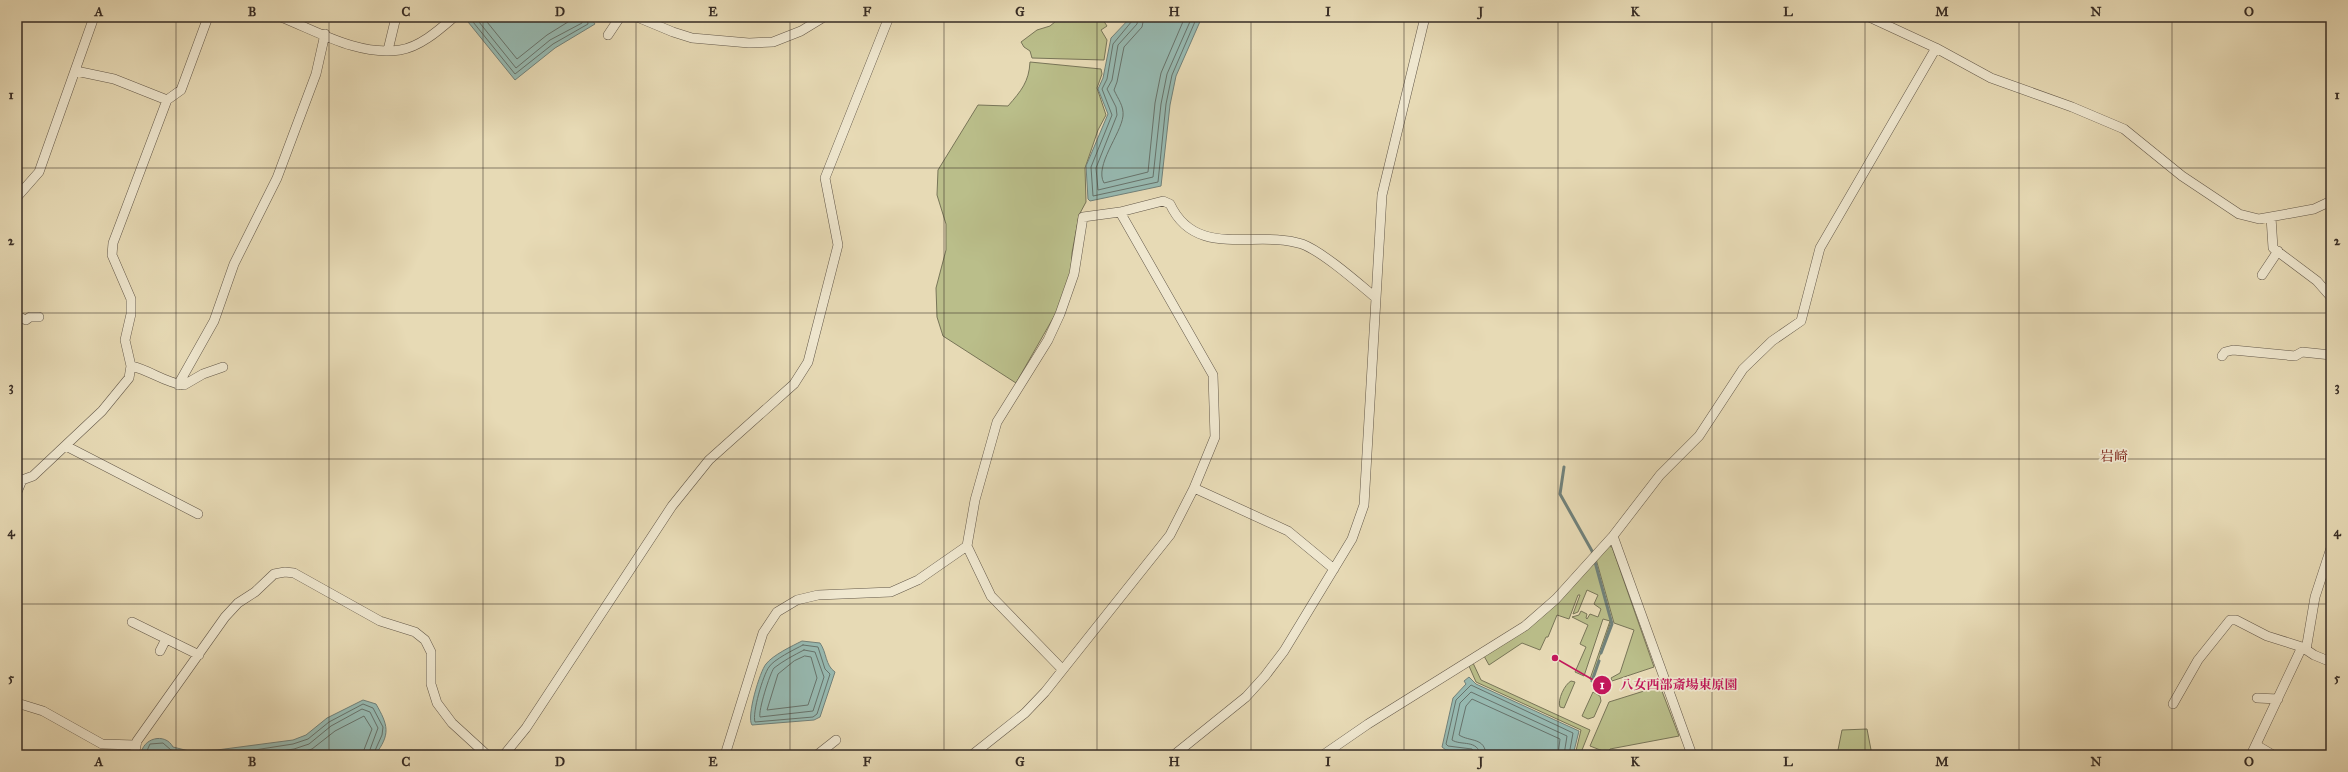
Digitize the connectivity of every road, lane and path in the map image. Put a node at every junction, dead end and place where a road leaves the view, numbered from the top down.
1 (94, 17) edge
2 (208, 17) edge
3 (281, 17) edge
4 (396, 17) edge
5 (454, 17) edge
6 (620, 17) edge
7 (637, 17) edge
8 (824, 17) edge
9 (889, 17) edge
10 (1425, 17) edge
11 (1869, 17) edge
12 (325, 34) junction
13 (608, 35) dead end
14 (1936, 48) junction
15 (388, 50) junction
16 (76, 71) junction
17 (167, 100) junction
18 (17, 197) edge
19 (2331, 201) edge
20 (1120, 212) junction
21 (2271, 217) junction
22 (2278, 251) junction
23 (2262, 275) dead end
24 (2331, 297) edge
25 (1376, 298) junction
26 (17, 316) edge
27 (39, 317) dead end
28 (2331, 355) edge
29 (2222, 356) dead end
30 (131, 366) junction
31 (223, 367) dead end
32 (178, 384) junction
33 (66, 446) junction
34 (20, 478) edge
35 (1194, 488) junction
36 (17, 492) edge
37 (198, 514) dead end
38 (1613, 536) junction
39 (967, 546) junction
40 (2331, 548) edge
41 (1334, 569) junction
42 (132, 622) dead end
43 (166, 639) junction
44 (2304, 648) junction
45 (160, 651) dead end
46 (199, 655) junction
47 (2331, 662) edge
48 (1062, 669) junction
49 (2257, 698) dead end
50 (2278, 699) junction
51 (17, 703) edge
52 (2173, 704) dead end
53 (836, 740) dead end
54 (135, 745) junction
55 (2256, 745) junction
56 (134, 755) edge
57 (486, 755) edge
58 (504, 755) edge
59 (725, 755) edge
60 (817, 755) edge
61 (972, 755) edge
62 (1174, 755) edge
63 (1323, 755) edge
64 (1692, 755) edge
65 (2251, 755) edge
66 (2273, 755) edge

1 - 16 street
2 - 17 street
3 - 12 street
4 - 15 street
5 - 15 street
6 - 13 street
7 - 8 street
9 - 58 street
10 - 25 street
11 - 14 street
12 - 15 street
12 - 32 street
14 - 21 street
14 - 38 street
16 - 17 street
16 - 18 street
17 - 30 street
19 - 21 street
20 - 25 street
20 - 35 street
20 - 39 street
21 - 22 street
22 - 23 street
22 - 24 street
25 - 41 street
26 - 27 street
28 - 29 street
30 - 32 street
30 - 33 street
31 - 32 street
33 - 34 street
33 - 37 street
34 - 36 street
35 - 41 street
35 - 48 street
38 - 63 street
38 - 64 street
39 - 48 street
39 - 59 street
40 - 44 street
41 - 62 street
42 - 43 street
43 - 45 street
43 - 46 street
44 - 47 street
44 - 50 street
44 - 52 street
46 - 54 street
46 - 57 street
48 - 61 street
49 - 50 street
50 - 55 street
51 - 54 street
53 - 60 street
54 - 56 street
55 - 65 street
55 - 66 street

